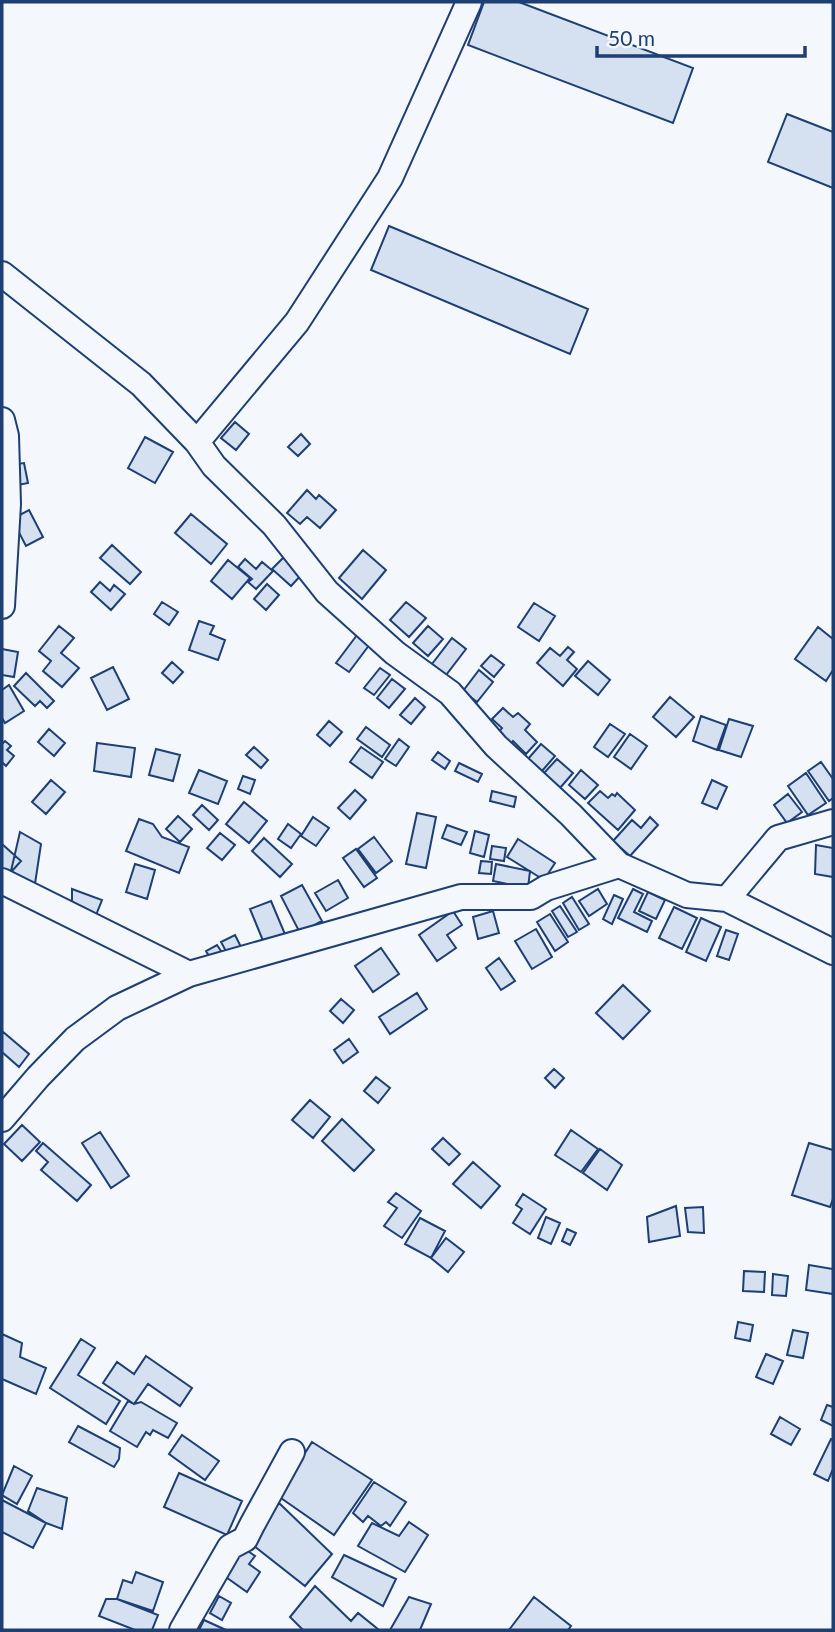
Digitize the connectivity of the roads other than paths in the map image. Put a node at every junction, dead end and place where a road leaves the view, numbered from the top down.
1 (469, 2) edge
2 (2, 274) edge
3 (2, 420) edge
4 (197, 442) junction
5 (2, 606) edge
6 (833, 822) edge
7 (619, 865) junction
8 (2, 881) edge
9 (727, 900) junction
10 (833, 952) edge
11 (189, 974) junction
12 (2, 1119) edge
13 (292, 1452) dead end
14 (182, 1630) edge

1 - 4 street
2 - 4 street
3 - 5 street
4 - 7 street
6 - 9 street
7 - 9 street
7 - 11 street
8 - 11 street
9 - 10 street
11 - 12 street
13 - 14 street

